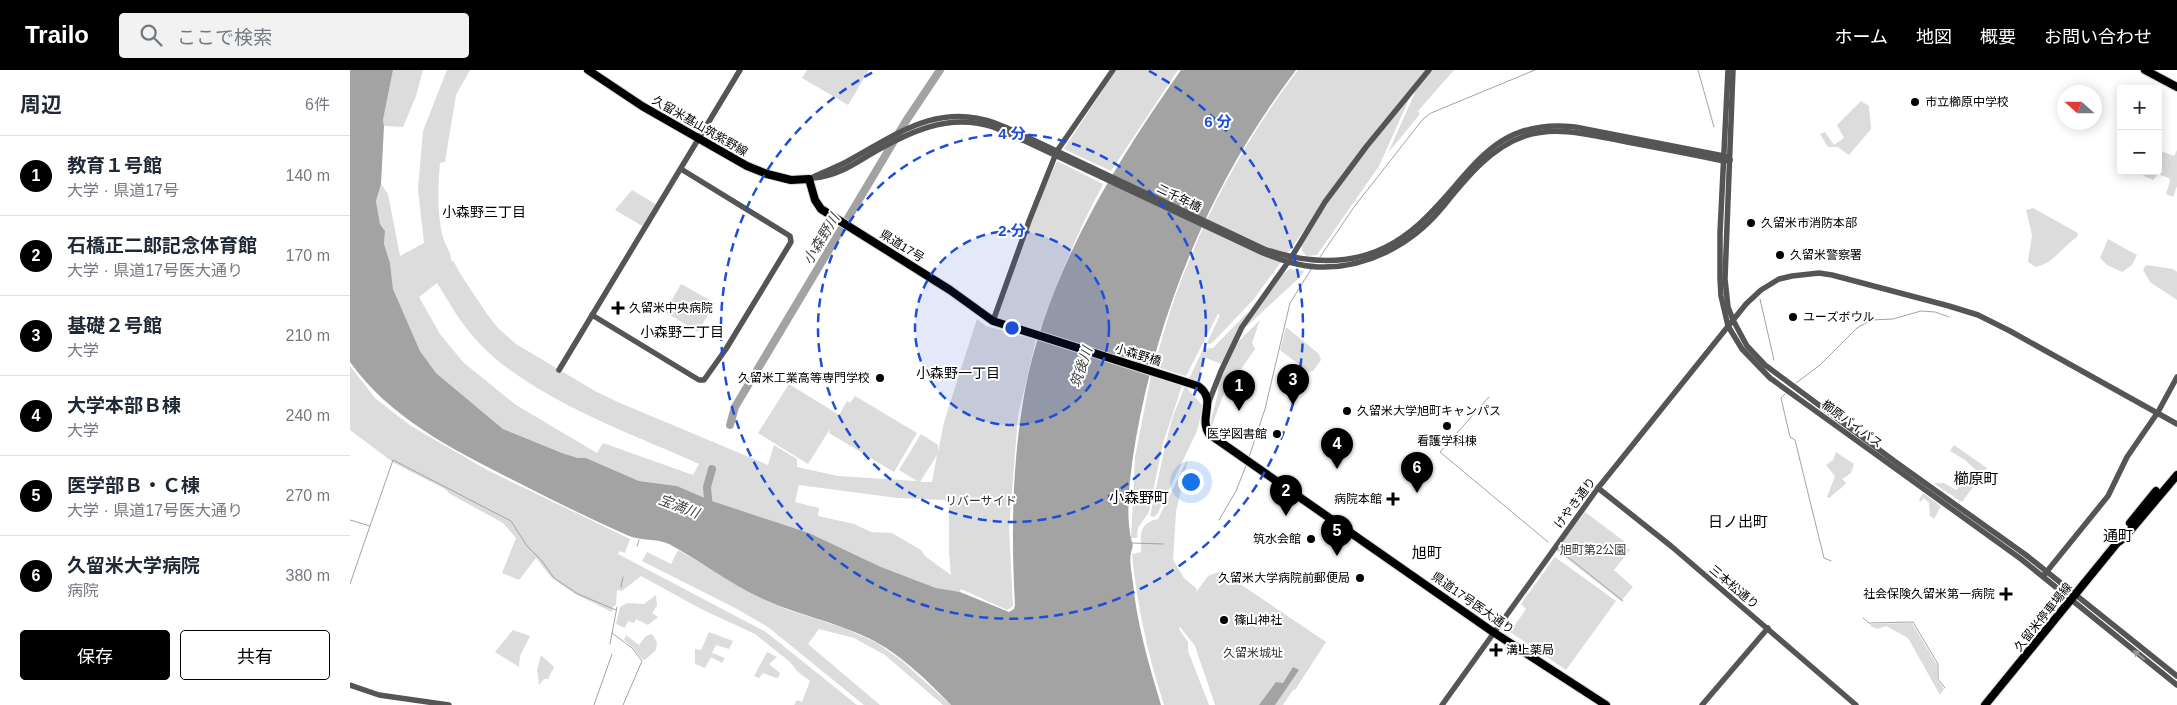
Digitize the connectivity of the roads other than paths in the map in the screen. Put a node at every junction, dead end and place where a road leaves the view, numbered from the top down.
1 (588, 70) edge
2 (740, 70) edge
3 (1113, 70) edge
4 (1429, 70) edge
5 (1728, 70) edge
6 (1733, 70) edge
7 (2145, 70) edge
8 (2177, 87) edge
9 (907, 130) junction
10 (699, 139) junction
11 (1059, 155) junction
12 (1726, 159) junction
13 (680, 169) junction
14 (810, 178) junction
15 (1288, 260) junction
16 (592, 315) junction
17 (994, 322) junction
18 (1731, 323) junction
19 (559, 370) dead end
20 (2177, 377) edge
21 (1208, 400) junction
22 (2158, 412) junction
23 (2177, 424) edge
24 (2177, 468) edge
25 (2177, 475) edge
26 (1598, 488) junction
27 (2117, 544) junction
28 (2044, 575) junction
29 (2073, 597) junction
30 (1768, 628) junction
31 (1493, 632) junction
32 (2177, 676) edge
33 (350, 685) edge
34 (2177, 685) edge
35 (449, 705) edge
36 (1442, 705) edge
37 (1606, 705) edge
38 (1702, 705) edge
39 (1856, 705) edge
40 (1985, 705) edge

1 - 10 main road, 久留米基山筑紫野線
2 - 10 street
3 - 11 street
4 - 15 street
5 - 12 street, 櫛原バイパス
6 - 12 street, 櫛原バイパス
7 - 8 main road
9 - 11 street, 二千年橋
9 - 14 street
9 - 14 street
10 - 13 street
10 - 14 main road, 久留米基山筑紫野線
11 - 15 street, 二千年橋
11 - 17 street
12 - 15 street, 二千年橋
12 - 18 street, 櫛原バイパス
13 - 16 street
13 - 16 street
14 - 17 main road, 県道17号
15 - 21 street
16 - 19 street
17 - 21 main road, 小森野橋
18 - 22 street, けやき通り
18 - 26 street, けやき通り
18 - 28 street, 櫛原バイパス
20 - 22 street
21 - 31 main road, 県道17号医大通り
22 - 23 street, けやき通り
22 - 28 street
24 - 27 main road, 久留米停車場線
25 - 27 main road, 久留米停車場線
26 - 30 street, 三本松通り
26 - 31 street, けやき通り
27 - 29 main road, 久留米停車場線
28 - 29 street, 櫛原バイパス
29 - 32 street, 櫛原バイパス
34 -> 29 street, 櫛原バイパス
29 - 40 main road, 久留米停車場線
30 - 38 street
30 - 39 street, 三本松通り
31 - 36 street, けやき通り
31 - 37 main road, 県道17号医大通り
33 - 35 street

